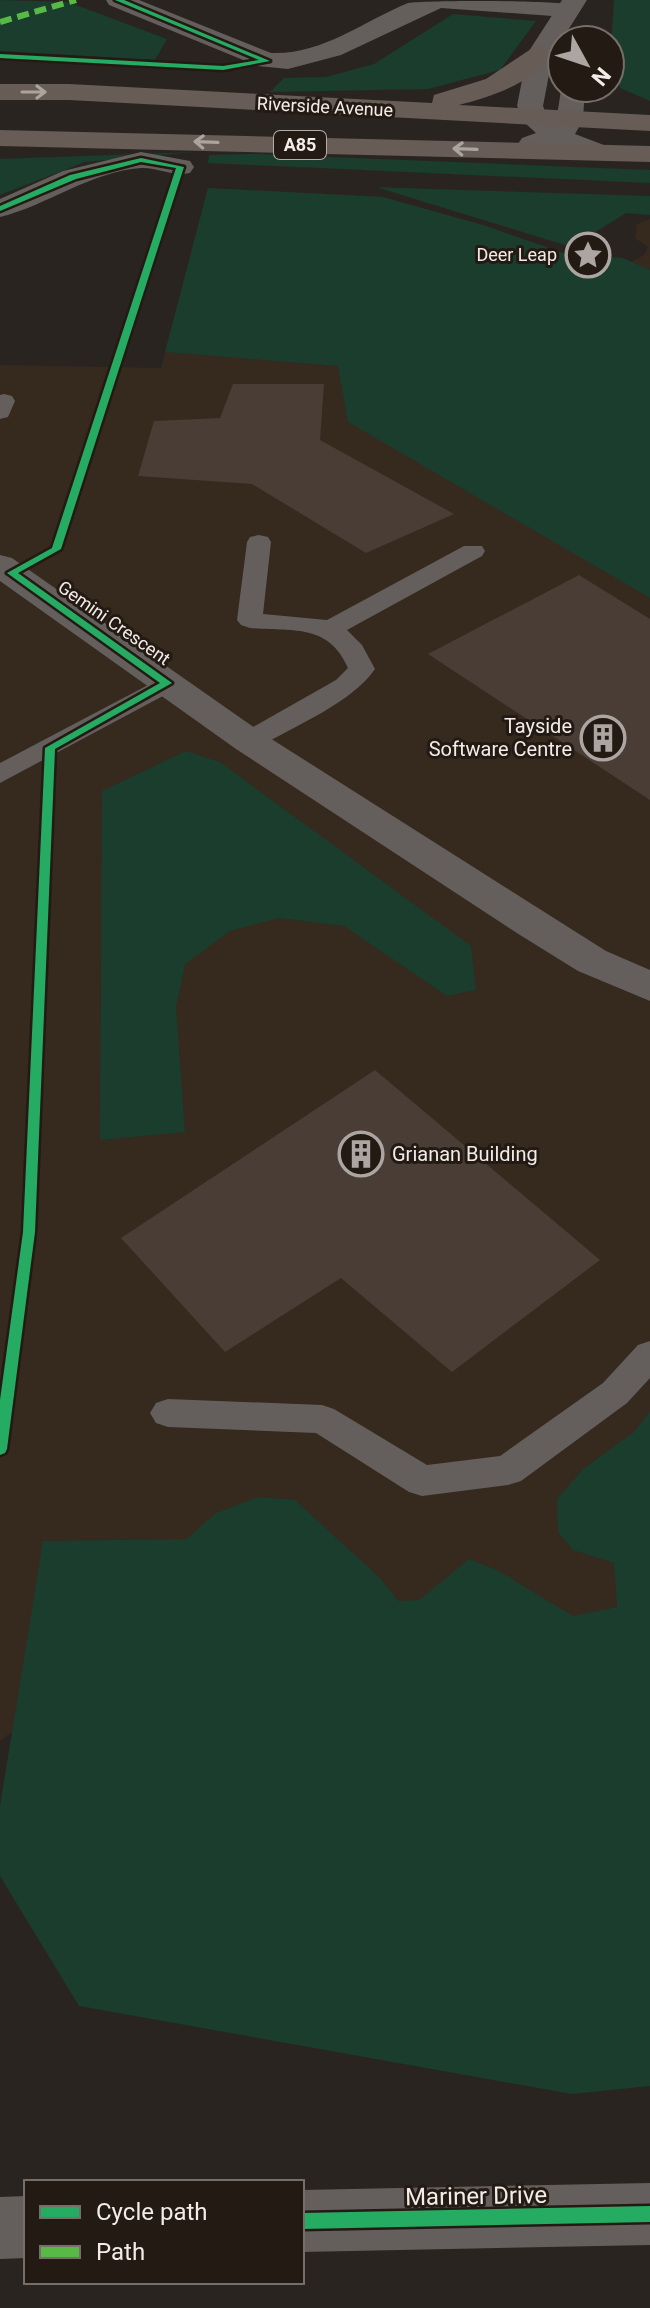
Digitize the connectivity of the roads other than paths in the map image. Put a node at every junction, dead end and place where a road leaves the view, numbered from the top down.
1 (104, 0) edge
2 (118, 0) edge
3 (568, 18) edge
4 (540, 54) junction
5 (0, 92) edge
6 (626, 101) edge
7 (564, 104) edge
8 (381, 110) junction
9 (650, 113) edge
10 (650, 123) edge
11 (554, 124) junction
12 (0, 138) edge
13 (511, 150) junction
14 (599, 153) junction
15 (650, 154) edge
16 (180, 167) dead end
17 (0, 209) edge
18 (259, 542) dead end
19 (473, 551) dead end
20 (4, 573) edge
21 (331, 628) junction
22 (167, 683) junction
23 (249, 741) junction
24 (0, 774) edge
25 (650, 987) edge
26 (650, 1355) edge
27 (168, 1413) dead end
28 (650, 2214) edge
29 (304, 2221) edge
30 (24, 2227) edge
31 (0, 2228) edge

1 - 2 lane
2 - 3 street
3 - 4 street
4 - 8 main road
4 - 11 street
5 -> 8 main road, Riverside Avenue / A85
6 - 9 main road
7 - 11 street
8 - 11 main road, Riverside Avenue / A85
10 - 11 main road, Riverside Avenue / A85
11 - 13 street
11 - 14 street
13 -> 12 main road, Riverside Avenue / A85
13 - 14 main road, Riverside Avenue / A85
14 - 15 main road, Riverside Avenue / A85
16 - 17 street
18 - 21 lane
19 - 21 lane
20 - 22 street, Gemini Crescent
21 - 23 lane
22 - 23 street, Gemini Crescent
22 - 24 lane
23 - 25 street, Gemini Crescent
26 - 27 lane
28 - 29 street, Mariner Drive
30 - 31 street

